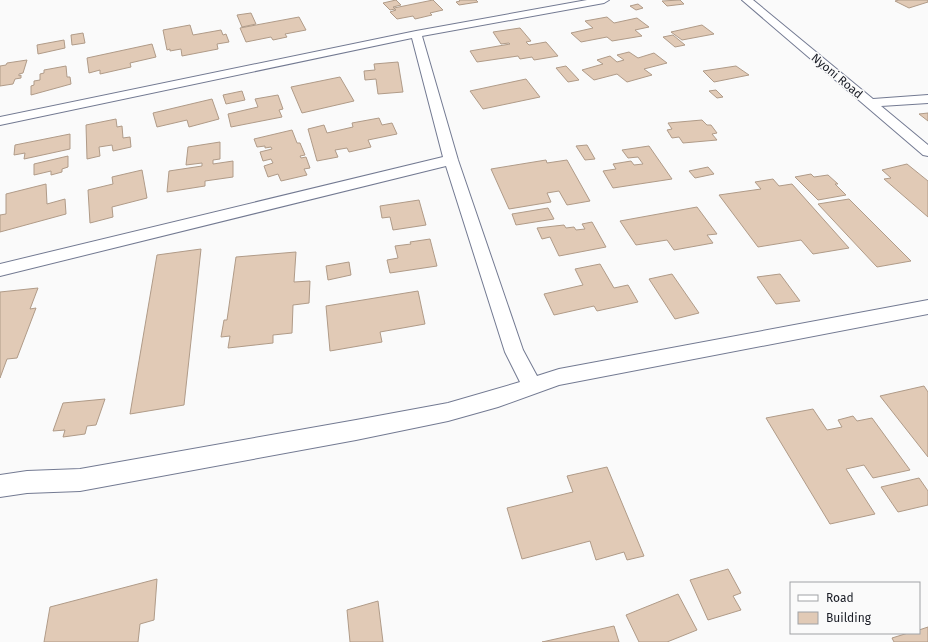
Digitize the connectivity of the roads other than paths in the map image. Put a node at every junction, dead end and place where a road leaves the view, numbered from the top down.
1 (604, 0) edge
2 (747, 0) edge
3 (416, 34) junction
4 (928, 99) edge
5 (870, 104) junction
6 (0, 121) edge
7 (928, 152) edge
8 (451, 160) junction
9 (0, 270) edge
10 (928, 307) edge
11 (532, 385) junction
12 (0, 486) edge

1 - 3 street
2 - 5 street, Nyoni Road
3 - 6 street
3 - 8 street
4 - 5 street
5 - 7 street, Nyoni Road
8 - 9 street
8 - 11 street
10 - 11 street
11 - 12 street

